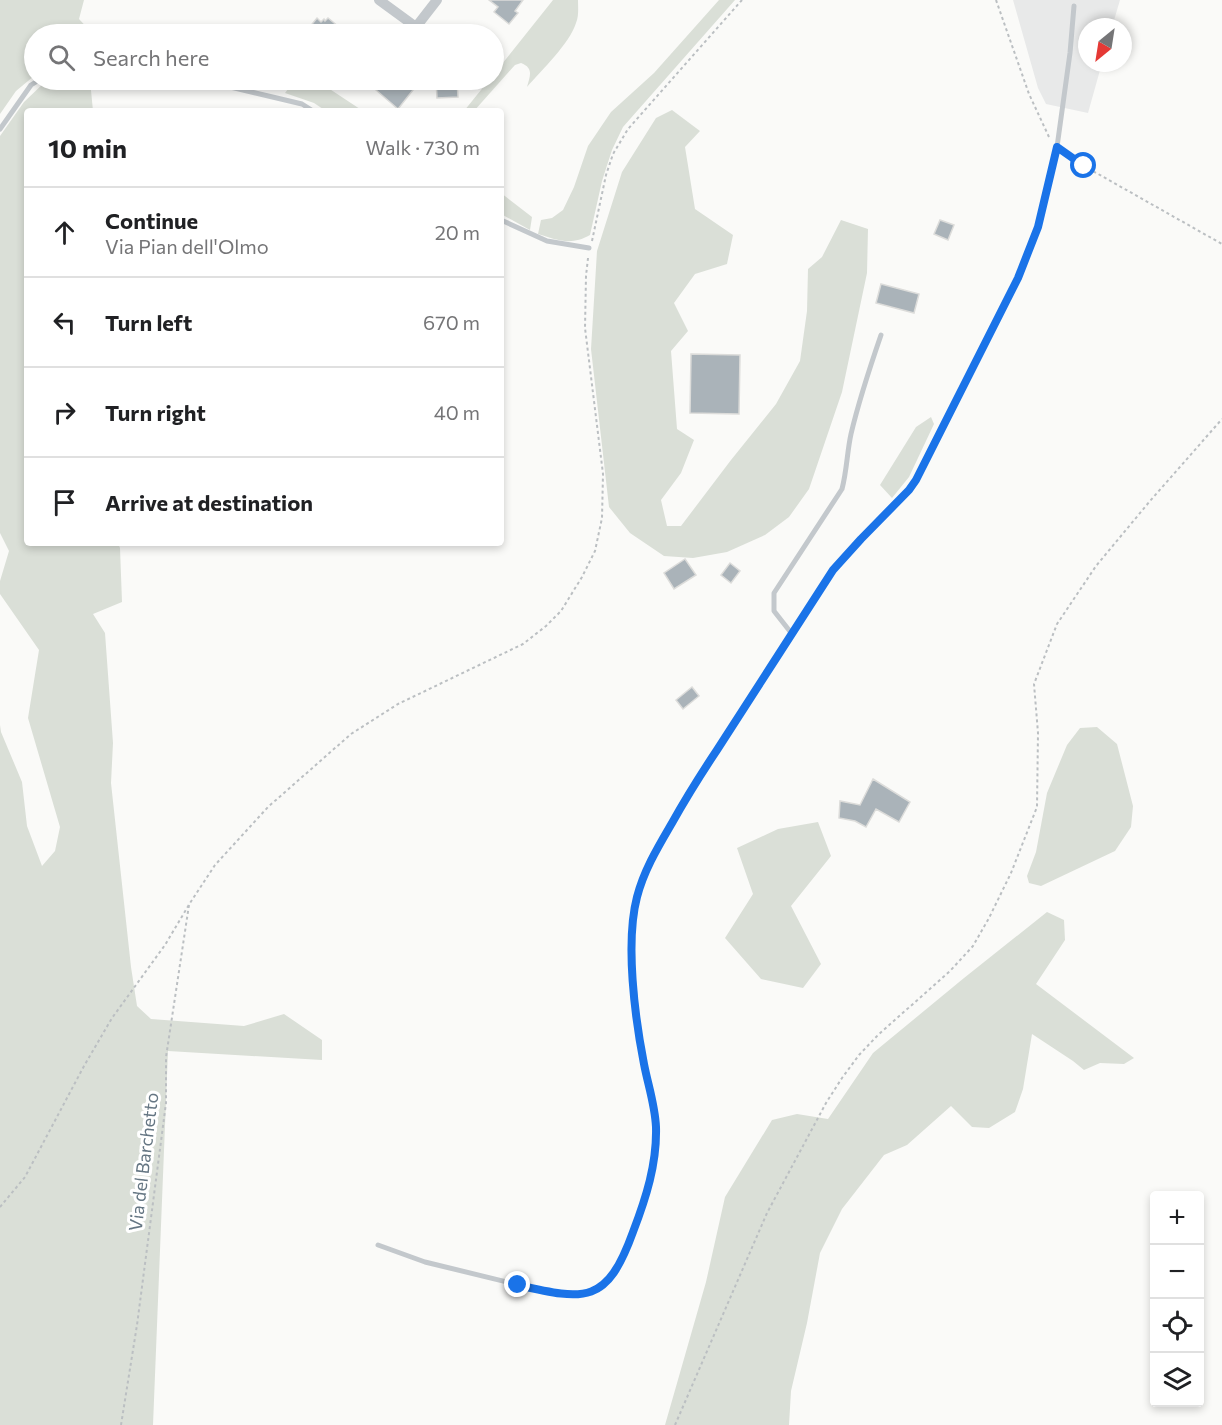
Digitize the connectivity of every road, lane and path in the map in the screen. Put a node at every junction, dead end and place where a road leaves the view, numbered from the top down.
1 (379, 0) edge
2 (437, 0) edge
3 (742, 0) edge
4 (996, 0) edge
5 (1074, 6) dead end
6 (412, 24) edge
7 (418, 24) edge
8 (27, 90) edge
9 (243, 90) edge
10 (308, 108) edge
11 (0, 129) edge
12 (1057, 147) junction
13 (504, 221) edge
14 (1222, 244) edge
15 (589, 248) junction
16 (881, 335) dead end
17 (1222, 419) edge
18 (792, 634) junction
19 (190, 903) junction
20 (0, 1207) edge
21 (378, 1245) dead end
22 (122, 1425) edge
23 (675, 1425) edge

1 - 6 street
2 - 7 street
3 - 15 path
4 - 12 path
5 - 12 lane
8 - 11 lane
9 - 10 lane
12 - 14 path
12 - 18 lane
13 - 15 lane
15 - 19 path
16 - 18 lane
17 - 23 path
18 - 21 lane
19 - 20 path
19 - 22 path, Via del Barchetto

